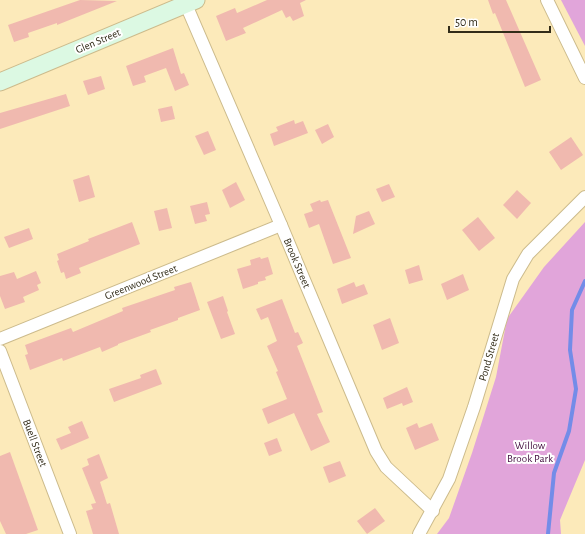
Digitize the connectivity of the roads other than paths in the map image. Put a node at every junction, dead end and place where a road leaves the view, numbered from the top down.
1 (547, 0) edge
2 (189, 1) edge
3 (585, 78) edge
4 (0, 82) edge
5 (585, 197) edge
6 (282, 225) junction
7 (0, 339) edge
8 (0, 351) edge
9 (433, 511) junction
10 (70, 534) edge
11 (419, 534) edge

1 - 3 street
2 - 4 street, Glen Street
2 - 6 street, Brook Street
5 - 9 street, Pond Street
6 - 7 street, Greenwood Street
6 - 9 street, Brook Street
8 - 10 street, Buell Street
9 - 11 street, Pond Street

